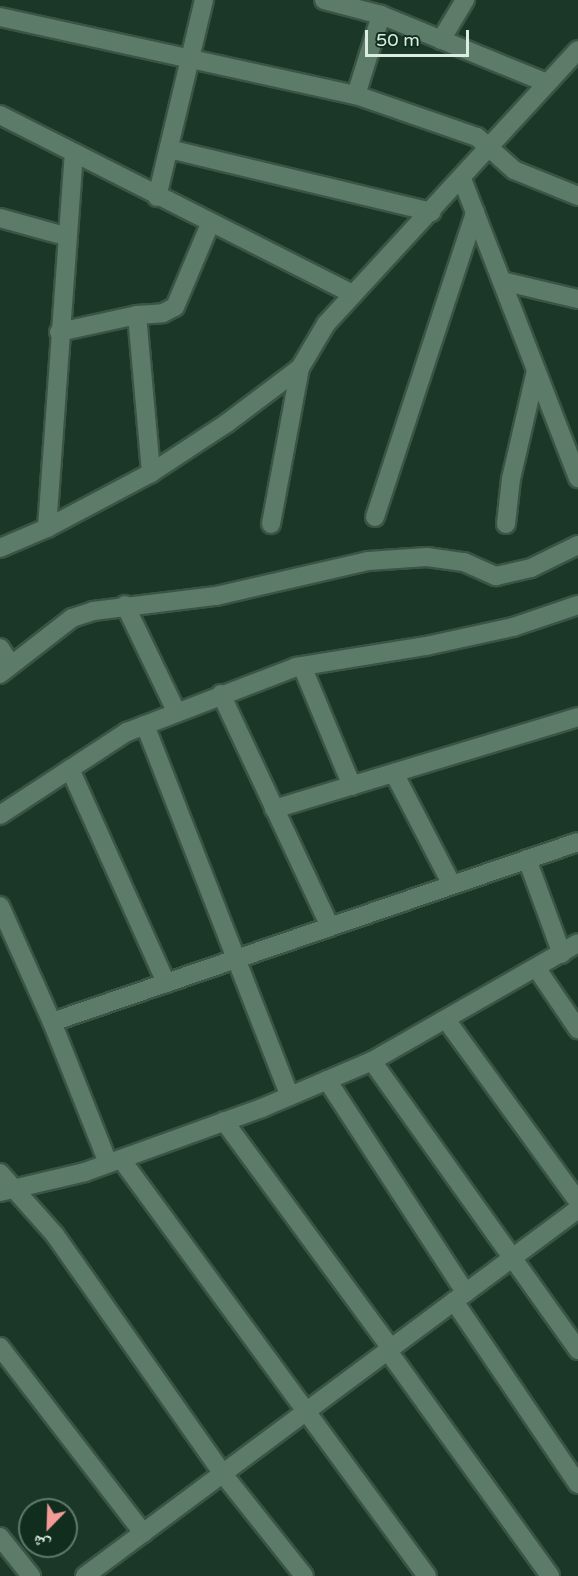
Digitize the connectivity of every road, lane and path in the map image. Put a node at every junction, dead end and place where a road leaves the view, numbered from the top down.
1 (204, 0) edge
2 (324, 0) edge
3 (465, 0) edge
4 (386, 11) edge
5 (0, 17) edge
6 (441, 40) junction
7 (578, 50) edge
8 (189, 61) junction
9 (547, 83) junction
10 (356, 95) junction
11 (0, 115) edge
12 (491, 148) junction
13 (169, 149) junction
14 (74, 153) junction
15 (462, 179) junction
16 (578, 196) edge
17 (157, 197) junction
18 (432, 212) junction
19 (475, 212) junction
20 (0, 218) edge
21 (210, 224) junction
22 (65, 236) junction
23 (502, 281) junction
24 (353, 294) junction
25 (578, 299) edge
26 (136, 315) junction
27 (59, 332) junction
28 (300, 368) junction
29 (536, 371) junction
30 (151, 473) junction
31 (578, 478) edge
32 (375, 517) dead end
33 (271, 524) dead end
34 (506, 524) dead end
35 (47, 528) junction
36 (578, 545) edge
37 (0, 548) edge
38 (125, 605) junction
39 (578, 605) edge
40 (0, 648) edge
41 (302, 666) junction
42 (6, 669) edge
43 (221, 694) junction
44 (176, 711) junction
45 (578, 717) edge
46 (145, 725) junction
47 (69, 770) junction
48 (394, 773) junction
49 (352, 786) junction
50 (274, 809) junction
51 (0, 814) edge
52 (578, 842) edge
53 (527, 859) junction
54 (452, 885) junction
55 (0, 906) edge
56 (330, 927) junction
57 (578, 943) edge
58 (562, 954) junction
59 (239, 958) junction
60 (537, 969) junction
61 (166, 983) junction
62 (447, 1021) junction
63 (52, 1022) junction
64 (578, 1029) edge
65 (372, 1061) junction
66 (327, 1080) junction
67 (290, 1096) junction
68 (225, 1121) junction
69 (115, 1161) junction
70 (0, 1173) edge
71 (6, 1190) edge
72 (578, 1201) edge
73 (578, 1209) edge
74 (512, 1258) junction
75 (460, 1297) junction
76 (0, 1347) edge
77 (390, 1349) junction
78 (578, 1350) edge
79 (306, 1412) junction
80 (223, 1474) junction
81 (578, 1484) edge
82 (143, 1533) junction
83 (0, 1537) edge
84 (31, 1576) edge
85 (85, 1576) edge
86 (304, 1576) edge
87 (427, 1576) edge
88 (550, 1576) edge

1 - 8 street
2 - 4 street
3 - 6 street
4 - 6 street
4 - 10 street
5 - 8 street
6 - 9 street
7 - 9 street
8 - 10 street
8 - 13 street
9 - 12 street
10 - 12 street
11 - 14 street
12 - 15 street
12 - 16 street
13 - 17 street
13 - 18 street
14 - 17 street
14 - 22 street
15 - 18 street
15 - 19 street
17 - 21 street
18 - 24 street
19 - 23 street
19 - 32 street
20 - 22 street
21 - 24 street
21 - 26 street
22 - 27 street
23 - 25 street
23 - 29 street
24 - 28 street
26 - 27 street
26 - 30 street
27 - 35 street
28 - 30 street
28 - 33 street
29 - 31 street
29 - 34 street
30 - 35 street
35 - 37 street
36 - 38 street
38 - 42 street
38 - 44 street
39 - 41 street
40 - 42 street
41 - 43 street
41 - 49 street
43 - 44 street
43 - 50 street
44 - 46 street
45 - 48 street
46 - 47 street
46 - 59 street
47 - 51 street
47 - 61 street
48 - 49 street
48 - 54 street
49 - 50 street
50 - 56 street
52 - 53 street
53 - 54 street
53 - 58 street
54 - 56 street
55 - 63 street
56 - 59 street
57 - 58 street
58 - 60 street
59 - 61 street
59 - 67 street
60 - 62 street
60 - 64 street
61 - 63 street
62 - 65 street
62 - 72 street
63 - 69 street
65 - 66 street
65 - 74 street
66 - 67 street
66 - 75 street
67 - 68 street
68 - 69 street
68 - 77 street
69 - 71 street
69 - 79 street
70 - 71 street
71 - 80 street
73 - 74 street
74 - 75 street
74 - 78 street
75 - 77 street
75 - 81 street
76 - 82 street
77 - 79 street
77 - 88 street
79 - 80 street
79 - 87 street
80 - 82 street
80 - 86 street
82 - 85 street
83 - 84 street

